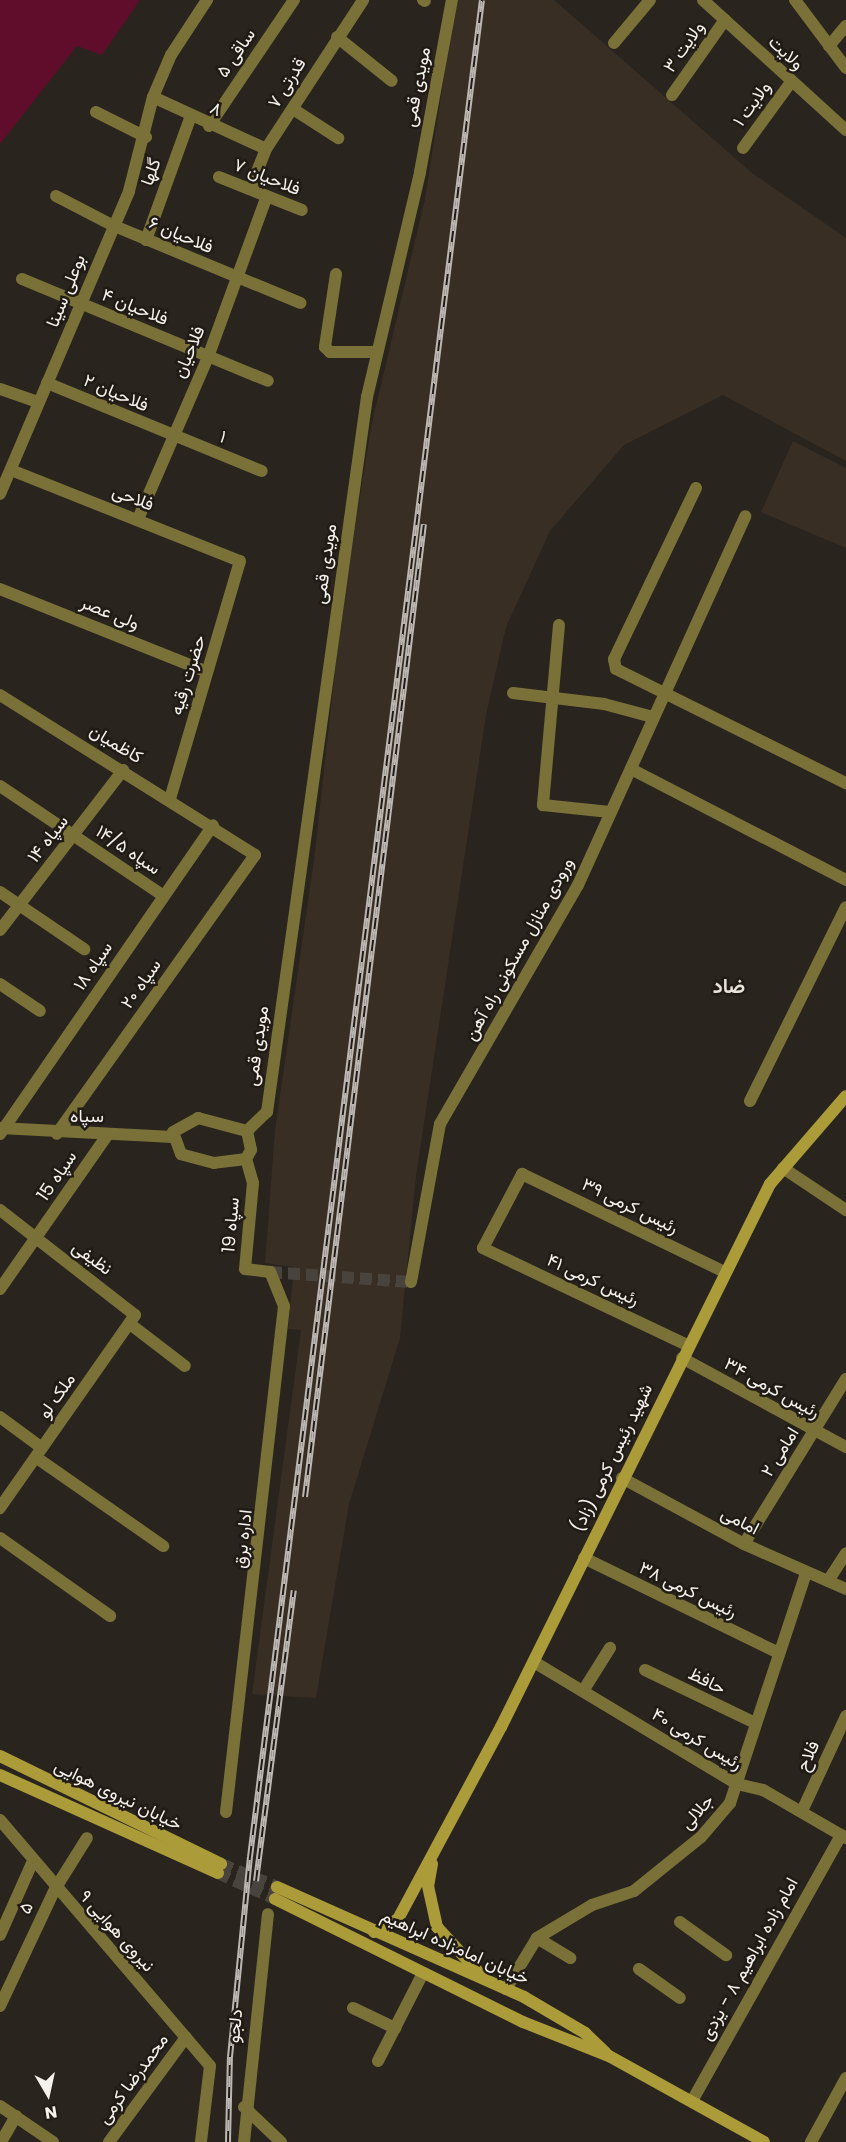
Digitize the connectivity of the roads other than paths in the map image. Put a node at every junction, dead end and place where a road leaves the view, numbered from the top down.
1 (207, 0) edge
2 (294, 0) edge
3 (363, 0) edge
4 (452, 0) edge
5 (650, 0) edge
6 (703, 0) edge
7 (795, 0) edge
8 (725, 20) junction
9 (846, 26) edge
10 (337, 36) junction
11 (614, 44) dead end
12 (829, 46) junction
13 (846, 68) edge
14 (392, 81) dead end
15 (791, 82) junction
16 (672, 95) dead end
17 (153, 98) junction
18 (292, 109) junction
19 (96, 112) dead end
20 (190, 116) junction
21 (209, 126) junction
22 (846, 130) edge
23 (146, 137) junction
24 (338, 138) dead end
25 (743, 148) dead end
26 (266, 149) junction
27 (219, 177) dead end
28 (250, 189) junction
29 (56, 196) dead end
30 (267, 196) junction
31 (302, 210) dead end
32 (112, 225) junction
33 (146, 240) junction
34 (336, 274) dead end
35 (22, 279) dead end
36 (236, 279) junction
37 (300, 303) dead end
38 (81, 304) junction
39 (377, 352) junction
40 (208, 357) junction
41 (268, 381) dead end
42 (47, 383) junction
43 (0, 388) edge
44 (39, 402) junction
45 (172, 436) junction
46 (11, 470) junction
47 (262, 471) dead end
48 (696, 488) dead end
49 (0, 494) edge
50 (745, 516) dead end
51 (138, 519) junction
52 (240, 561) joint
53 (0, 589) edge
54 (559, 625) dead end
55 (207, 672) junction
56 (664, 692) junction
57 (513, 693) dead end
58 (0, 694) edge
59 (552, 698) junction
60 (653, 717) junction
61 (123, 770) junction
62 (631, 770) junction
63 (846, 783) edge
64 (0, 786) edge
65 (170, 799) junction
66 (610, 812) junction
67 (213, 825) junction
68 (75, 836) junction
69 (255, 855) joint
70 (846, 880) edge
71 (0, 892) edge
72 (162, 895) junction
73 (19, 906) junction
74 (846, 907) edge
75 (0, 930) edge
76 (84, 949) dead end
77 (0, 984) edge
78 (40, 1011) dead end
79 (750, 1101) dead end
80 (843, 1104) edge
81 (2, 1130) edge
82 (247, 1131) junction
83 (57, 1134) junction
84 (108, 1134) junction
85 (173, 1137) junction
86 (246, 1159) junction
87 (783, 1168) junction
88 (0, 1210) edge
89 (846, 1210) edge
90 (36, 1239) junction
91 (483, 1248) joint
92 (723, 1270) junction
93 (270, 1272) joint
94 (413, 1279) dead end
95 (0, 1289) edge
96 (129, 1323) junction
97 (687, 1345) junction
98 (682, 1358) junction
99 (185, 1366) dead end
100 (846, 1379) edge
101 (0, 1417) edge
102 (814, 1432) junction
103 (846, 1447) edge
104 (40, 1453) junction
105 (622, 1478) junction
106 (0, 1509) edge
107 (0, 1538) edge
108 (744, 1544) junction
109 (163, 1546) dead end
110 (846, 1553) edge
111 (584, 1558) junction
112 (806, 1573) junction
113 (828, 1581) junction
114 (846, 1589) edge
115 (110, 1616) dead end
116 (610, 1648) dead end
117 (777, 1652) junction
118 (534, 1662) junction
119 (645, 1670) dead end
120 (583, 1691) junction
121 (846, 1716) edge
122 (755, 1723) junction
123 (0, 1756) edge
124 (0, 1775) edge
125 (737, 1784) junction
126 (802, 1811) junction
127 (226, 1812) dead end
128 (0, 1820) edge
129 (843, 1837) edge
130 (87, 1838) dead end
131 (435, 1851) junction
132 (32, 1863) junction
133 (55, 1889) junction
134 (268, 1914) dead end
135 (680, 1922) dead end
136 (374, 1932) junction
137 (0, 1935) edge
138 (537, 1938) junction
139 (726, 1955) dead end
140 (570, 1958) dead end
141 (639, 1969) dead end
142 (423, 1973) junction
143 (490, 1984) junction
144 (506, 1989) junction
145 (524, 1997) junction
146 (680, 1998) dead end
147 (0, 2006) edge
148 (353, 2008) dead end
149 (523, 2022) junction
150 (395, 2028) junction
151 (186, 2037) junction
152 (609, 2056) junction
153 (378, 2061) dead end
154 (846, 2078) edge
155 (692, 2102) junction
156 (0, 2106) edge
157 (244, 2107) junction
158 (16, 2116) junction
159 (1, 2142) edge
160 (53, 2142) edge
161 (109, 2142) edge
162 (201, 2142) edge
163 (244, 2142) edge
164 (281, 2142) edge
165 (764, 2142) edge
166 (811, 2142) edge

1 - 17 street, بوعلی سینا
2 - 21 street, ساقی ۵
3 - 10 street, قدرتی ۷
4 - 39 street, مویدی قمی
5 - 11 street
6 - 8 street, ولایت
7 - 12 street
8 - 15 street, ولایت
8 - 16 street, ولایت ۳
9 - 12 street
10 - 14 street
10 - 18 street, قدرتی ۷
12 - 13 street
15 - 22 street, ولایت
15 - 25 street, ولایت ۱
17 - 20 street, ۸
17 - 23 street, بوعلی سینا
18 - 24 street
18 - 26 street, قدرتی ۷
19 - 23 street
20 - 21 street, ۸
20 - 33 street, گلها
21 - 26 street, ۸
23 - 32 street, بوعلی سینا
26 - 28 street, قدرتی ۷
27 - 28 street, فلاحیان ۷
28 - 30 street, فلاحیان ۷
29 - 32 street, فلاحیان ۶
30 - 31 street, فلاحیان ۷
30 - 36 street, فلاحیان
32 - 33 street, فلاحیان ۶
32 - 38 street, بوعلی سینا
33 - 36 street, فلاحیان ۶
34 - 39 street
35 - 38 street, فلاحیان ۴
36 - 37 street, فلاحیان ۶
36 - 40 street, فلاحیان
38 - 40 street, فلاحیان ۴
38 - 42 street, بوعلی سینا
39 - 82 street, مویدی قمی
40 - 41 street, فلاحیان ۴
40 - 45 street, فلاحیان
42 - 44 street, بوعلی سینا
42 - 45 street, فلاحیان ۲
43 - 44 street
44 - 46 street, بوعلی سینا
45 - 47 street, ۱
45 - 51 street, فلاحیان
46 - 49 street, بوعلی سینا
46 - 51 street, فلاحی
48 - 56 street
50 - 56 street, ورودی منازل مسکونی راه آهن
51 - 52 street, فلاحی
52 - 55 street, حضرت رقیه
53 - 55 street, ولی عصر
54 - 59 street
55 - 65 street, حضرت رقیه
56 - 60 street, ورودی منازل مسکونی راه آهن
56 - 63 street
57 - 59 street
58 - 61 street, کاظمیان
59 - 60 street
59 - 66 street
60 - 62 street, ورودی منازل مسکونی راه آهن
61 - 65 street, کاظمیان
61 - 68 street, سپاه ۱۴
62 - 66 street, ورودی منازل مسکونی راه آهن
62 - 70 street
64 - 68 street, سپاه ۱۴/۵
65 - 67 street, کاظمیان
66 - 94 street, ورودی منازل مسکونی راه آهن
67 - 69 street, کاظمیان
67 - 72 street, سپاه ۱۸
68 - 72 street, سپاه ۱۴/۵
68 - 73 street, سپاه ۱۴
69 - 83 street, سپاه ۲۰
71 - 73 street
72 - 81 street, سپاه ۱۸
73 - 75 street, سپاه ۱۴
73 - 76 street
74 - 79 street
77 - 78 street
80 - 87 main road, شهید رئیس کرمی (زاد)
81 - 83 street, سپاه
82 - 85 street
82 - 86 street
83 - 84 street, سپاه
84 - 85 street, سپاه
84 - 90 street, سپاه 15
85 - 86 street
86 - 93 street, سپاه 19
87 - 89 street
87 - 92 main road, شهید رئیس کرمی (زاد)
88 - 90 street, نظیفی
90 - 95 street, سپاه 15
90 - 96 street, نظیفی
91 - 92 street, رئیس کرمی ۳۹
91 - 97 street, رئیس کرمی ۴۱
92 - 97 main road, شهید رئیس کرمی (زاد)
93 - 127 street, اداره برق
96 - 99 street
96 - 104 street, ملک لو
97 - 98 main road, شهید رئیس کرمی (زاد)
98 - 102 street, رئیس کرمی ۳۴
98 - 105 main road, شهید رئیس کرمی (زاد)
100 - 102 street, امامی ۲
101 - 104 street
102 - 103 street, رئیس کرمی ۳۴
102 - 108 street, امامی ۲
104 - 106 street, ملک لو
104 - 109 street
105 - 108 street, امامی
105 - 111 main road, شهید رئیس کرمی (زاد)
107 - 115 street
108 - 112 street, امامی
110 - 113 street
111 - 117 street, رئیس کرمی ۳۸
111 - 118 main road, شهید رئیس کرمی (زاد)
112 - 113 street, امامی
112 - 117 street, جلالی
113 - 114 street, امامی
116 - 120 street
117 - 122 street, جلالی
118 - 120 street, رئیس کرمی ۴۰
118 - 131 main road, شهید رئیس کرمی (زاد)
119 - 122 street, حافظ
120 - 125 street, رئیس کرمی ۴۰
121 - 126 street, فلاح
122 - 125 street, جلالی
123 - 124 main road, خیابان نیروی هوایی
125 - 126 street, رئیس کرمی ۴۰
125 - 138 street, جلالی
126 - 129 street, رئیس کرمی ۴۰
128 - 132 street, نیروی هوایی ۹
129 - 155 street, امام زاده ابراهیم ۸ - یزدی
130 - 133 street, ۵
131 - 136 main road, شهید رئیس کرمی (زاد)
131 - 143 main road
132 - 133 street, نیروی هوایی ۹
132 - 137 street
133 - 147 street, ۵
133 - 151 street, نیروی هوایی ۹
134 - 157 street, دلجو
135 - 139 street
136 - 142 main road, خیابان امامزاده ابراهیم
136 - 143 main road, خیابان امامزاده ابراهیم
138 - 140 street
138 - 144 street
141 - 146 street
142 - 149 main road, خیابان امامزاده ابراهیم
142 - 150 street
143 - 144 main road, خیابان امامزاده ابراهیم
144 - 145 main road, خیابان امامزاده ابراهیم
145 - 149 main road
145 - 152 main road, خیابان امامزاده ابراهیم
148 - 150 street
149 - 152 main road, خیابان امامزاده ابراهیم
150 - 153 street
151 - 161 street, محمدرضا کرمی
151 - 162 street, نیروی هوایی ۹
152 - 155 main road, خیابان امامزاده ابراهیم
154 - 166 street
155 - 165 main road, خیابان امامزاده ابراهیم
156 - 158 street
157 - 163 street, دلجو
157 - 164 street
158 - 159 street
158 - 160 street

